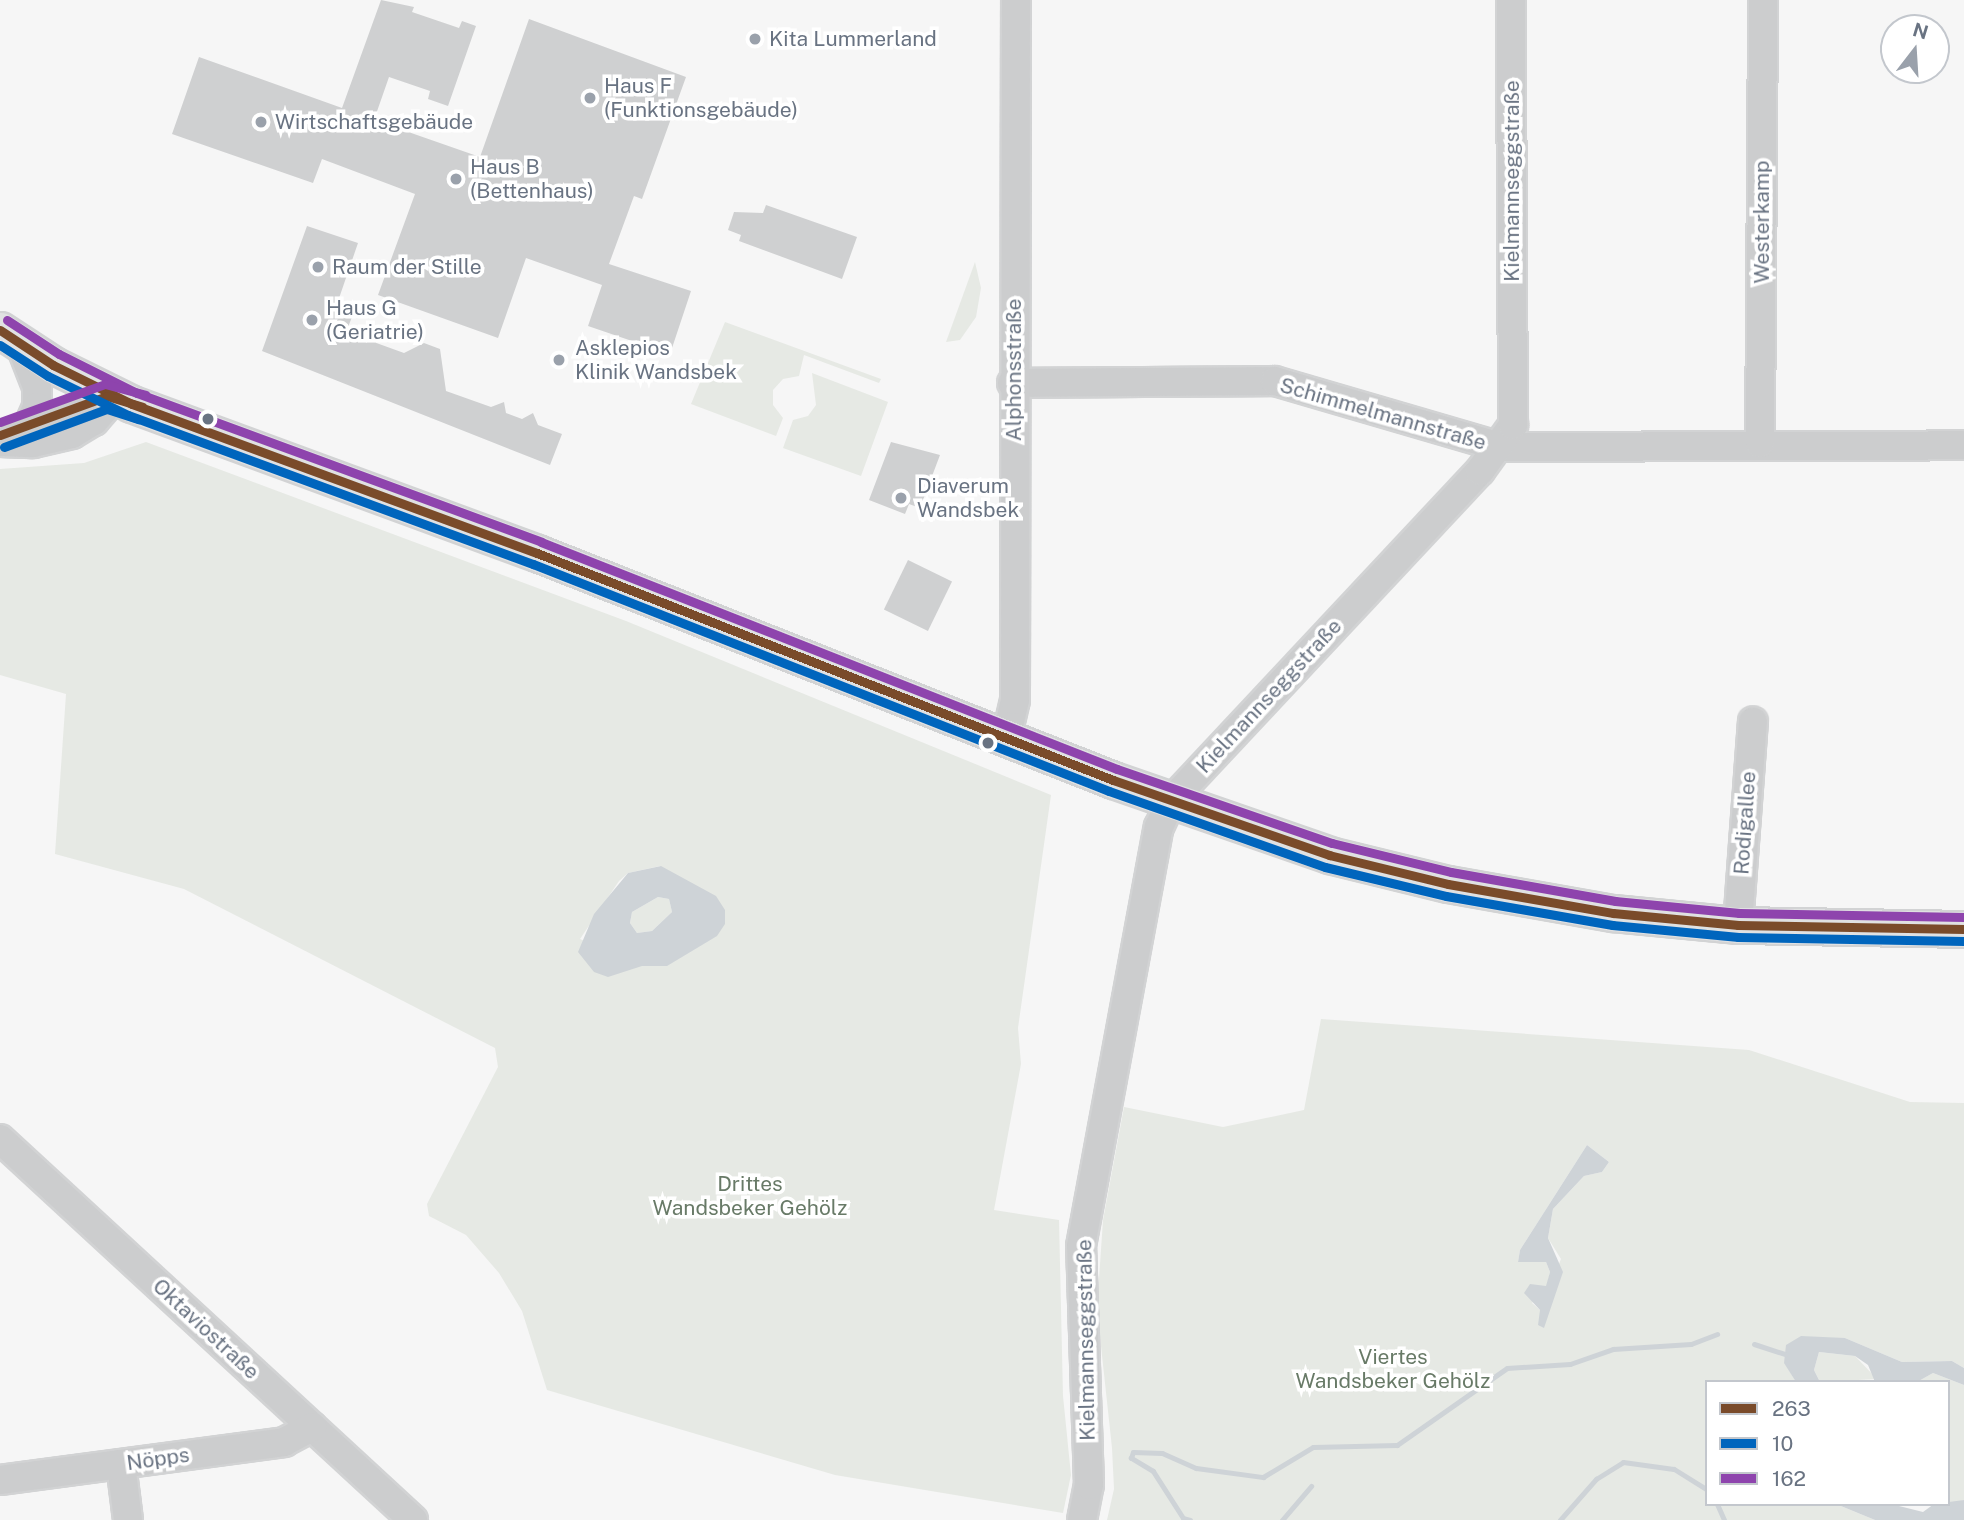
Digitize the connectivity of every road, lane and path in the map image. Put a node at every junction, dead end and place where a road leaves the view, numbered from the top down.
1 (1016, 0) edge
2 (1511, 0) edge
3 (1763, 0) edge
4 (10, 338) edge
5 (1012, 383) junction
6 (116, 396) junction
7 (28, 427) junction
8 (0, 435) edge
9 (0, 442) edge
10 (1760, 443) junction
11 (1964, 446) edge
12 (1501, 447) junction
13 (1753, 722) dead end
14 (1006, 739) junction
15 (1171, 801) junction
16 (1738, 925) junction
17 (1964, 929) edge
18 (0, 1139) edge
19 (312, 1427) junction
20 (121, 1464) junction
21 (0, 1480) edge
22 (128, 1520) edge
23 (413, 1520) edge
24 (1082, 1520) edge

1 - 5 street, Alphonsstraße
2 - 12 street, Kielmannseggstraße
3 - 10 street, Westerkamp
4 - 6 main road
4 - 7 street
5 - 12 street, Schimmelmannstraße
5 - 14 street, Alphonsstraße
6 - 7 street
6 - 9 street
6 - 14 main road
7 - 8 street
10 - 11 street, Schimmelmannstraße
10 - 12 street, Schimmelmannstraße
12 - 15 street, Kielmannseggstraße
13 - 16 street, Rodigallee
14 - 15 main road
15 - 16 main road
15 - 24 street, Kielmannseggstraße
16 - 17 main road
18 - 19 street, Oktaviostraße
19 - 20 street, Nöpps
19 - 23 street, Oktaviostraße
20 - 21 street, Nöpps
20 - 22 street

